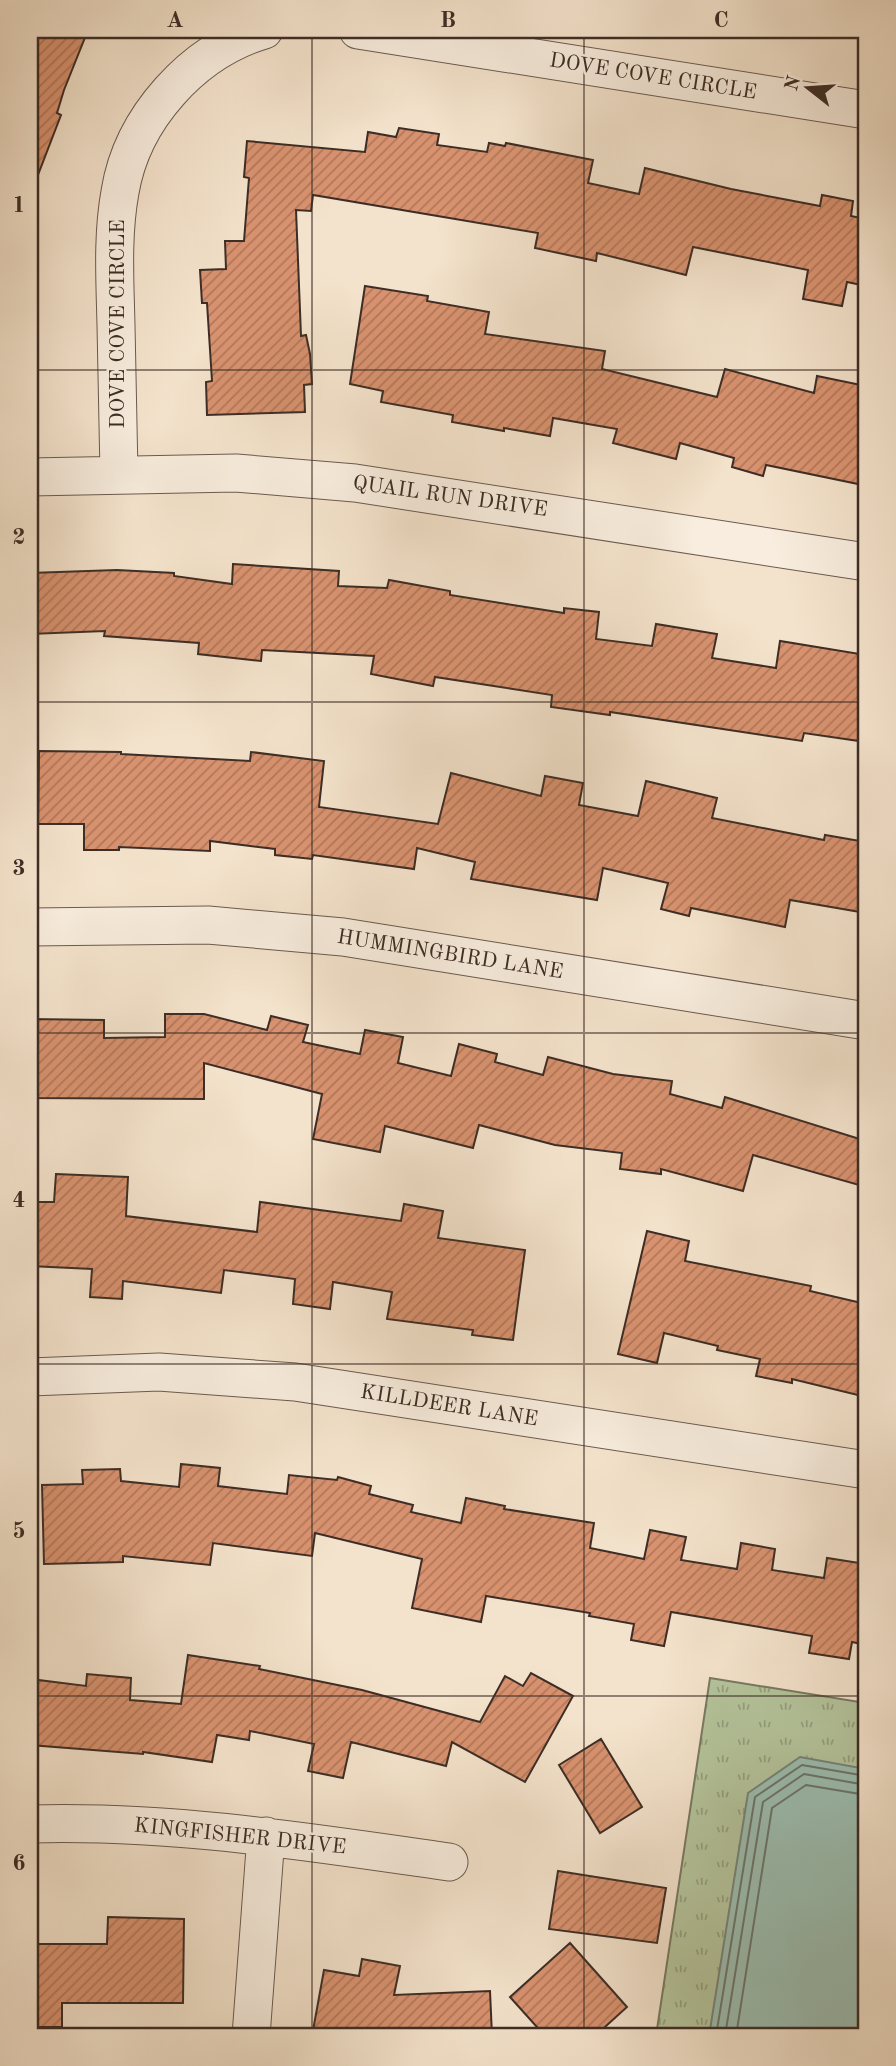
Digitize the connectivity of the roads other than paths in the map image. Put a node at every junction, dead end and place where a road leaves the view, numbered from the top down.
1 (264, 30) edge
2 (358, 30) edge
3 (866, 110) edge
4 (119, 474) junction
5 (30, 477) edge
6 (866, 562) edge
7 (30, 927) edge
8 (866, 1021) edge
9 (30, 1377) edge
10 (866, 1470) edge
11 (30, 1824) edge
12 (266, 1836) junction
13 (449, 1862) dead end
14 (251, 2036) edge

1 - 4 street, DOVE COVE CIRCLE
2 - 3 street, DOVE COVE CIRCLE
4 - 5 street, QUAIL RUN DRIVE
4 - 6 street, QUAIL RUN DRIVE
7 - 8 street, HUMMINGBIRD LANE
9 - 10 street, KILLDEER LANE
11 - 12 street, KINGFISHER DRIVE
12 - 13 street, KINGFISHER DRIVE
12 - 14 street

